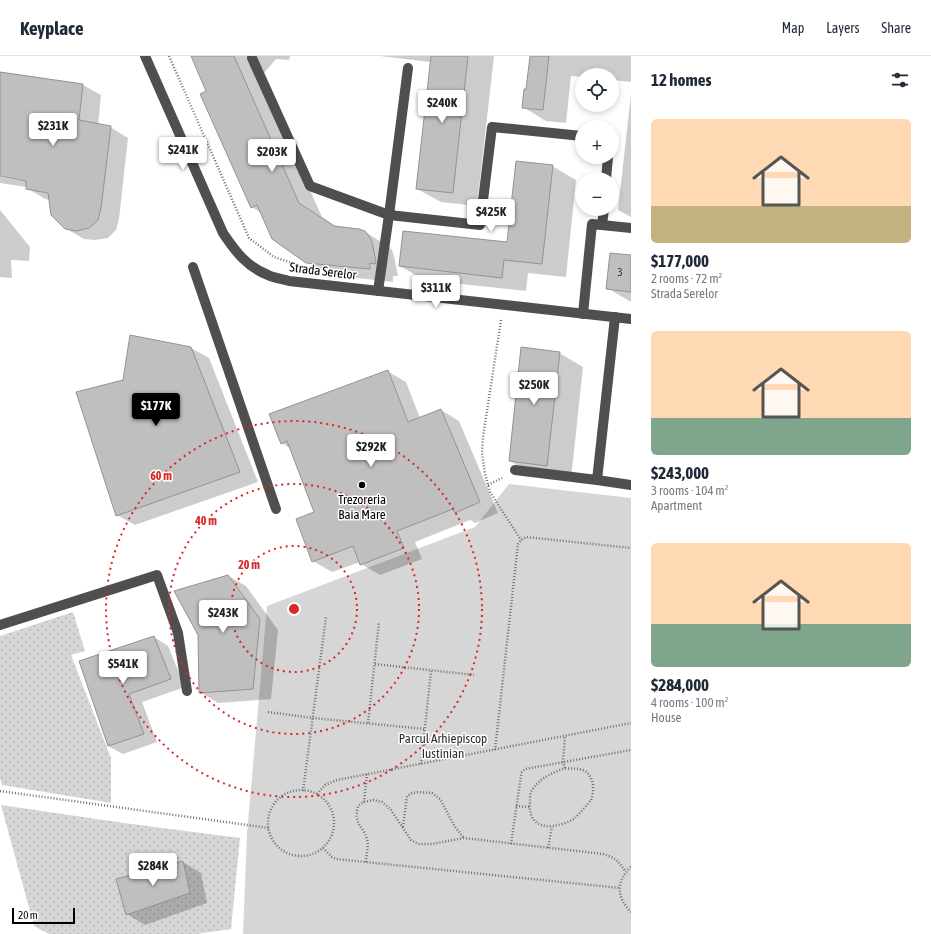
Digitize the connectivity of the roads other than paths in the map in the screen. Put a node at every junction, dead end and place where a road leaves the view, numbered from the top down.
1 (145, 56) edge
2 (252, 58) dead end
3 (408, 68) dead end
4 (575, 135) edge
5 (389, 215) junction
6 (603, 216) edge
7 (602, 225) junction
8 (631, 228) edge
9 (193, 267) dead end
10 (378, 291) junction
11 (583, 314) junction
12 (615, 317) junction
13 (631, 319) edge
14 (515, 470) dead end
15 (596, 480) junction
16 (631, 484) edge
17 (276, 509) dead end
18 (0, 625) edge
19 (187, 691) dead end

1 - 10 street, Strada Serelor
2 - 5 street
3 - 5 street
4 - 5 street
5 - 10 street
6 - 7 street
7 - 8 street
7 - 11 street
9 - 17 street
10 - 11 street, Strada Serelor
11 - 12 street, Strada Serelor
12 - 13 street, Strada Serelor
12 - 15 street
14 - 15 street
15 - 16 street
18 - 19 street

